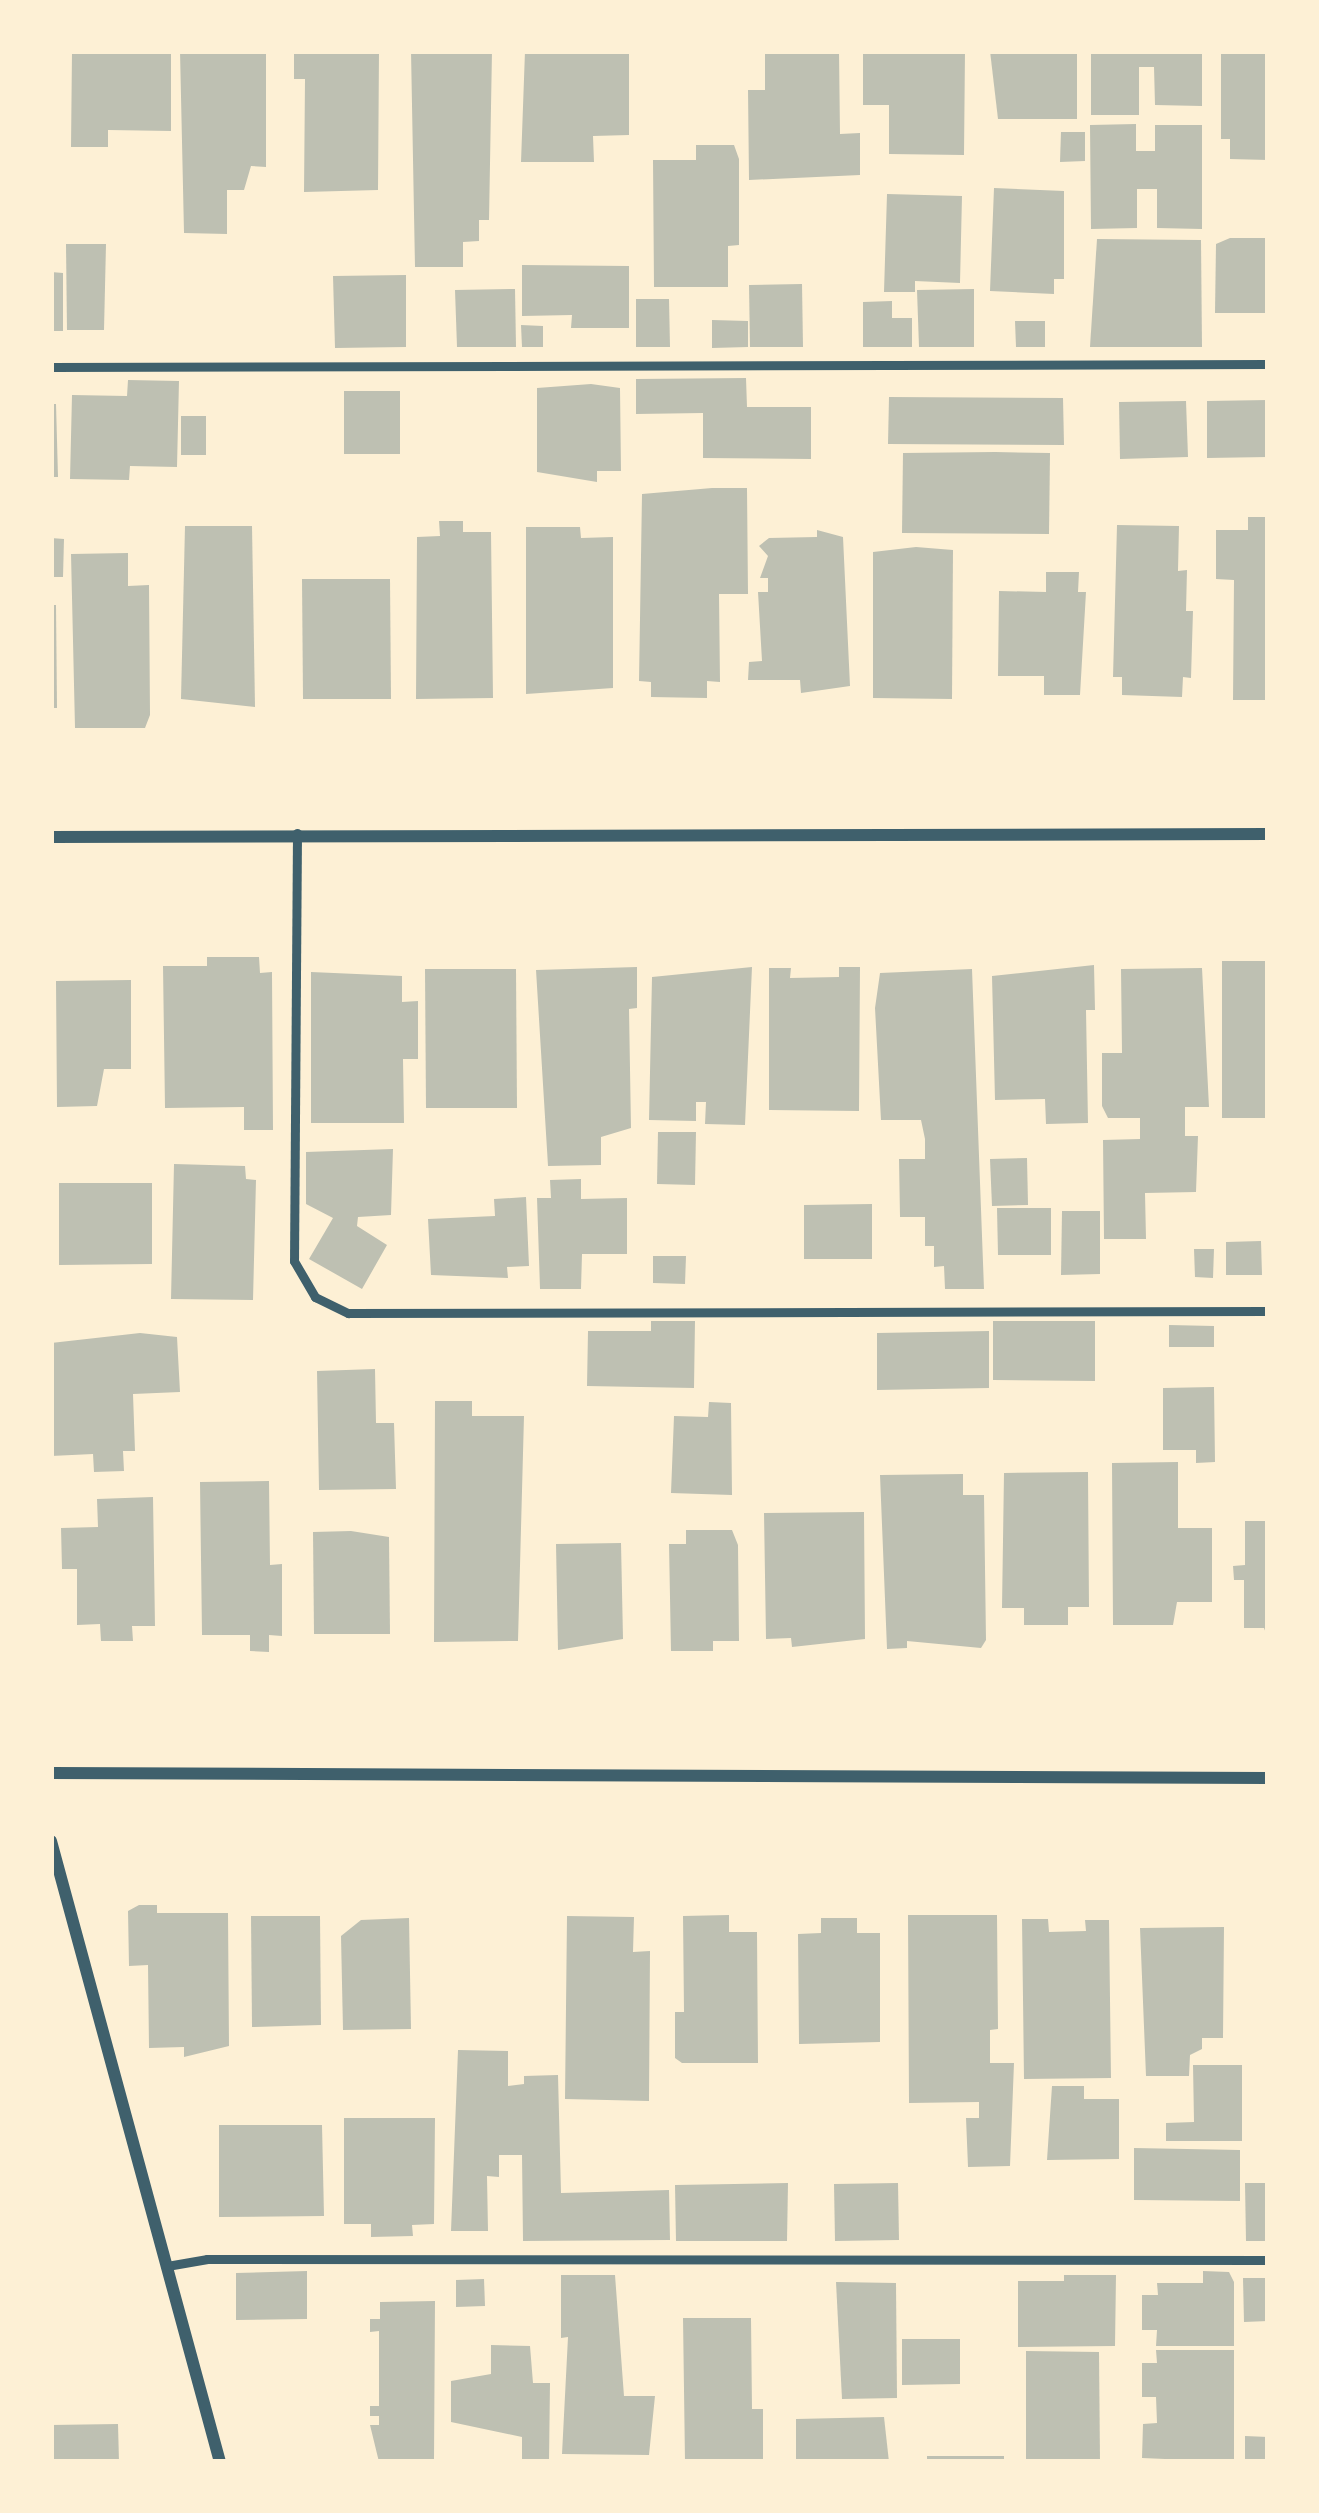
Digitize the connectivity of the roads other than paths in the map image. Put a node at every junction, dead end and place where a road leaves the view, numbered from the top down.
1 (1268, 364) edge
2 (51, 368) edge
3 (297, 833) junction
4 (1268, 834) edge
5 (51, 837) edge
6 (1268, 1311) edge
7 (51, 1773) edge
8 (1268, 1778) edge
9 (51, 1841) edge
10 (1268, 2260) edge
11 (166, 2266) junction
12 (220, 2462) edge

1 - 2 lane
3 - 4 street
3 - 5 street
3 - 6 lane
7 - 8 street
9 - 11 street
10 - 11 lane
11 - 12 street

